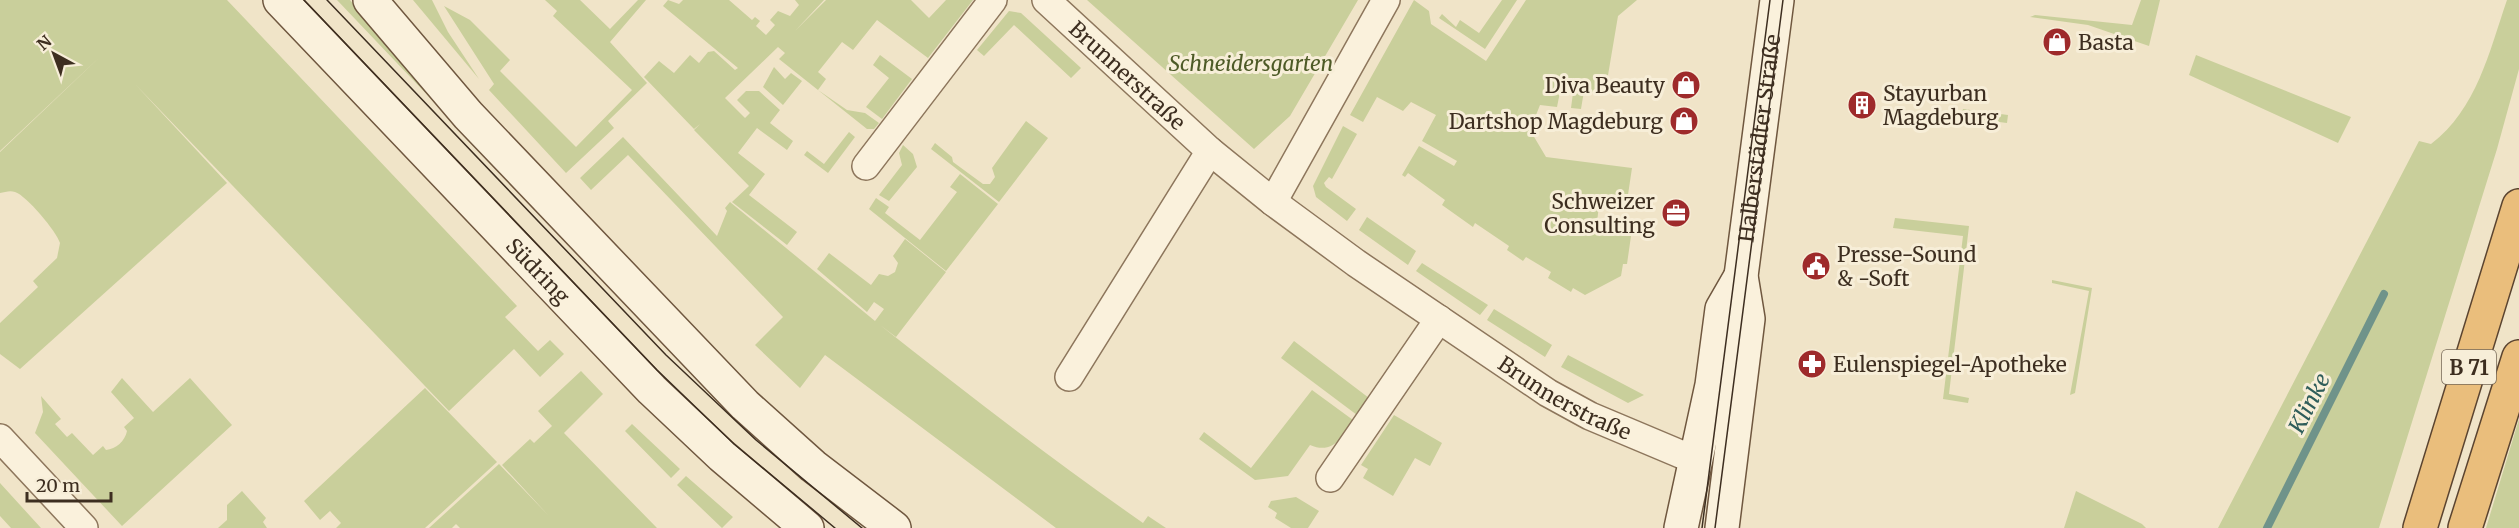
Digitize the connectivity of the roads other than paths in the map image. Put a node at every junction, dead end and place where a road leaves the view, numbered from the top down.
1 (280, 0) edge
2 (370, 0) edge
3 (993, 0) edge
4 (1046, 0) edge
5 (1386, 0) edge
6 (1777, 0) edge
7 (1210, 151) junction
8 (866, 166) dead end
9 (1273, 202) junction
10 (2519, 206) edge
11 (1741, 276) junction
12 (1439, 319) junction
13 (2519, 357) edge
14 (1069, 377) dead end
15 (0, 438) edge
16 (1697, 461) junction
17 (1330, 478) dead end
18 (84, 528) edge
19 (807, 528) edge
20 (894, 528) edge
21 (1681, 528) edge
22 (1722, 528) edge
23 (2420, 528) edge
24 (2465, 528) edge

1 - 19 main road, Südring
2 - 20 main road
3 - 8 street
4 - 7 street, Brunnerstraße
5 - 9 street
6 - 11 main road, Halberstädter Straße
7 - 9 street, Brunnerstraße
7 - 14 street
9 - 12 street, Brunnerstraße
10 - 23 highway, B 71
11 - 16 main road, Halberstädter Straße
11 - 22 main road, Halberstädter Straße
12 - 16 street, Brunnerstraße
12 - 17 street
13 - 24 highway, B 71
15 - 18 street
16 - 21 main road, Halberstädter Straße

